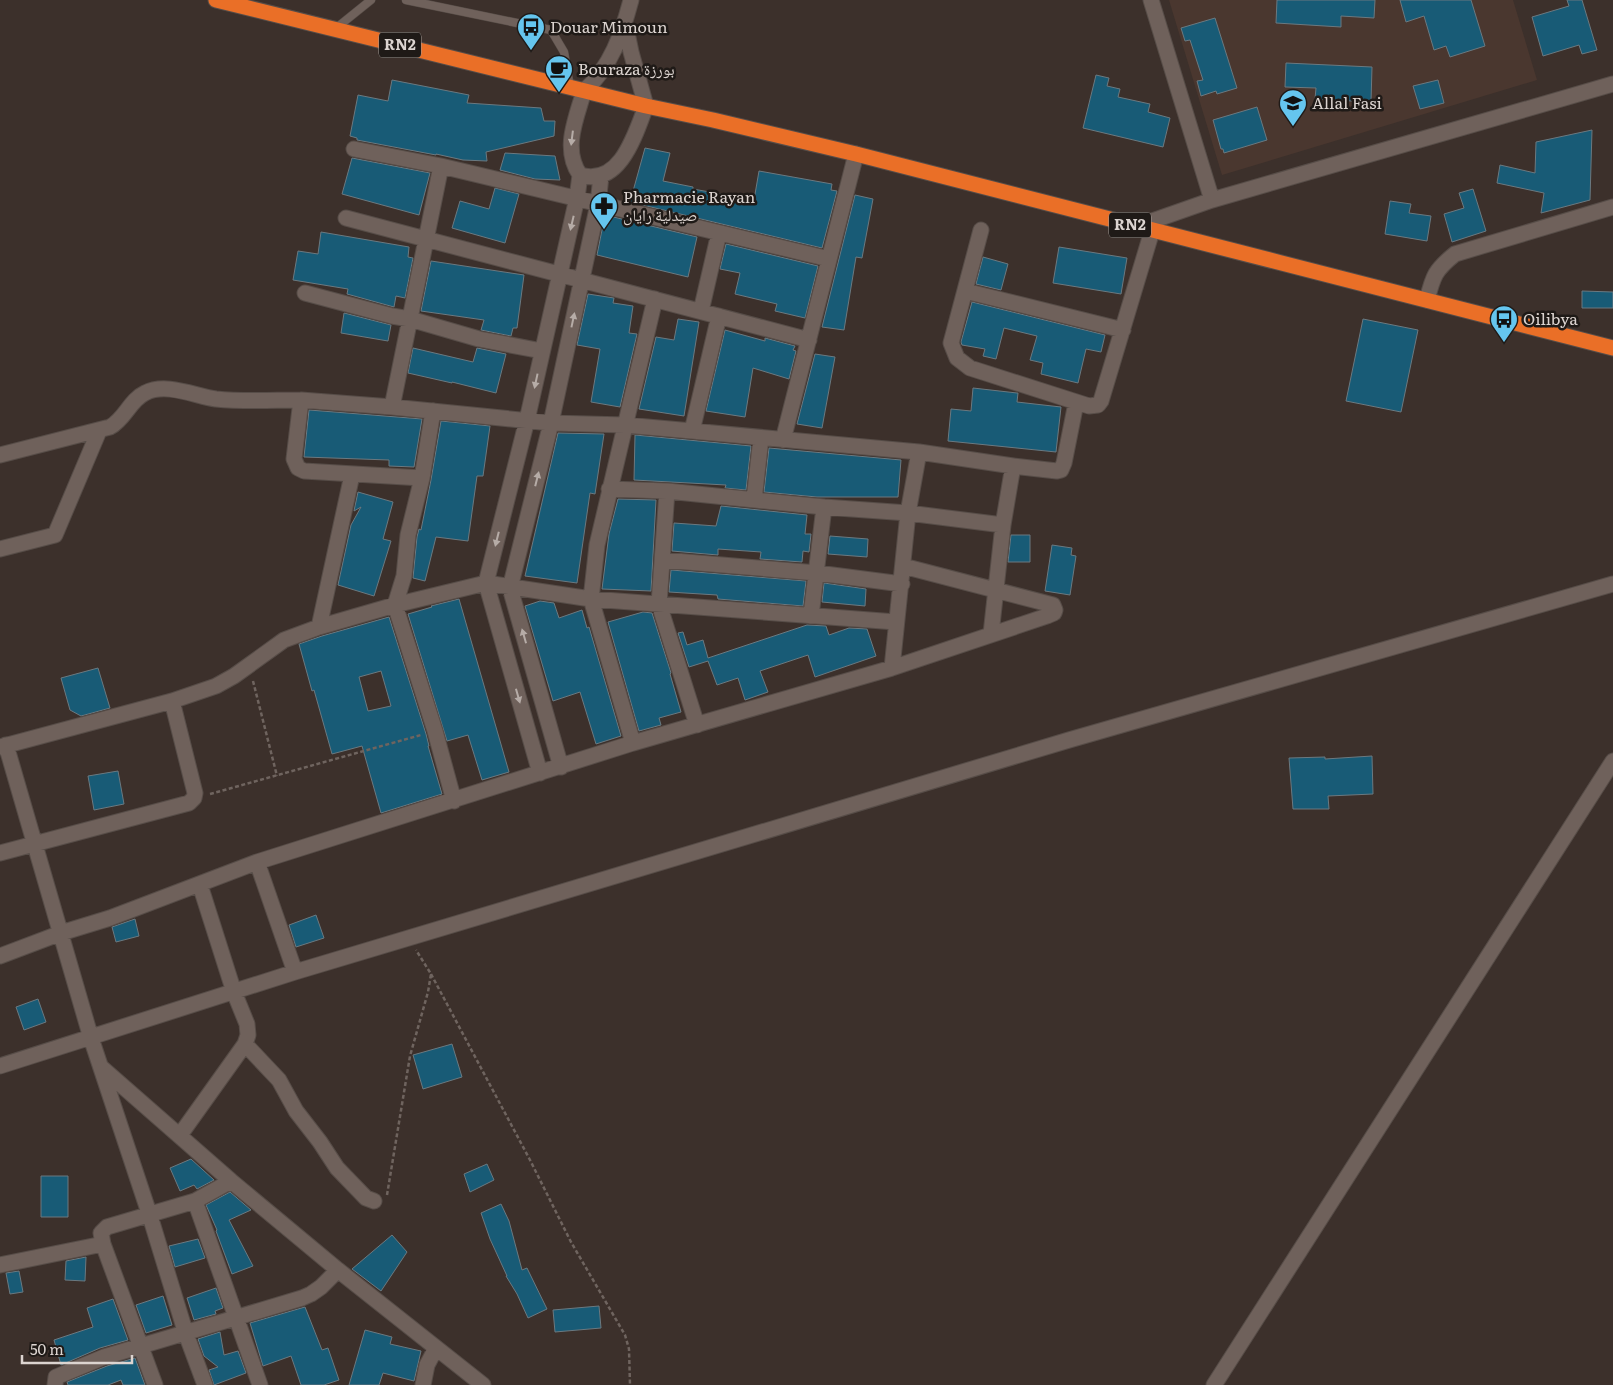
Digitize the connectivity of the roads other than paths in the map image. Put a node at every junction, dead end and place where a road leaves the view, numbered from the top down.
1 (216, 0) edge
2 (370, 0) edge
3 (409, 0) edge
4 (631, 0) edge
5 (1151, 0) edge
6 (625, 21) junction
7 (335, 29) junction
8 (1613, 77) edge
9 (1607, 86) edge
10 (577, 89) junction
11 (646, 106) junction
12 (354, 149) dead end
13 (856, 154) junction
14 (441, 166) junction
15 (580, 175) junction
16 (601, 176) junction
17 (578, 198) junction
18 (1212, 200) junction
19 (598, 204) junction
20 (1613, 207) edge
21 (346, 218) dead end
22 (1135, 227) junction
23 (982, 230) dead end
24 (1152, 231) junction
25 (719, 233) junction
26 (426, 240) junction
27 (830, 259) junction
28 (560, 275) junction
29 (582, 280) junction
30 (965, 291) junction
31 (305, 293) dead end
32 (655, 299) junction
33 (1427, 300) junction
34 (700, 311) junction
35 (719, 316) junction
36 (410, 318) junction
37 (1123, 330) junction
38 (809, 340) junction
39 (1613, 348) edge
40 (542, 351) junction
41 (301, 400) junction
42 (1076, 403) junction
43 (392, 407) junction
44 (433, 411) junction
45 (527, 420) junction
46 (551, 423) junction
47 (625, 425) junction
48 (100, 431) junction
49 (692, 431) junction
50 (761, 438) junction
51 (783, 440) junction
52 (919, 452) junction
53 (0, 455) edge
54 (1013, 466) junction
55 (352, 475) junction
56 (422, 478) junction
57 (609, 489) junction
58 (667, 491) junction
59 (754, 500) junction
60 (824, 507) junction
61 (908, 513) junction
62 (1003, 525) junction
63 (0, 549) edge
64 (663, 560) junction
65 (903, 566) junction
66 (817, 573) junction
67 (486, 583) junction
68 (902, 584) junction
69 (1613, 584) edge
70 (510, 588) junction
71 (996, 591) junction
72 (591, 599) junction
73 (659, 604) junction
74 (395, 606) junction
75 (811, 616) junction
76 (896, 622) junction
77 (318, 627) junction
78 (991, 634) junction
79 (892, 668) junction
80 (172, 701) junction
81 (697, 725) junction
82 (633, 743) junction
83 (3, 746) edge
84 (1613, 761) edge
85 (561, 767) junction
86 (540, 773) junction
87 (454, 801) junction
88 (35, 844) junction
89 (0, 853) edge
90 (257, 862) junction
91 (200, 885) junction
92 (60, 933) junction
93 (0, 956) edge
94 (295, 972) junction
95 (234, 992) junction
96 (91, 1038) junction
97 (245, 1044) junction
98 (0, 1066) edge
99 (100, 1067) junction
100 (180, 1135) junction
101 (231, 1181) junction
102 (195, 1201) junction
103 (374, 1201) road end
104 (150, 1216) junction
105 (103, 1244) junction
106 (0, 1265) edge
107 (338, 1270) junction
108 (236, 1317) junction
109 (186, 1334) junction
110 (141, 1345) junction
111 (436, 1348) junction
112 (55, 1385) edge
113 (155, 1385) edge
114 (205, 1385) edge
115 (260, 1385) edge
116 (423, 1385) edge
117 (483, 1385) edge
118 (1214, 1385) edge

1 - 7 highway, RN2
2 - 7 lane
3 - 10 lane
4 - 6 street
5 - 18 street
6 - 10 street
6 - 11 street
7 - 10 highway, RN2
8 - 9 street
9 - 18 street
10 - 11 highway, RN2
10 -> 15 street
11 - 13 highway, RN2
11 - 16 street
12 - 14 street
13 - 22 highway, RN2
13 - 27 street
14 - 17 street
14 - 26 street
15 - 16 street
15 - 17 street
16 - 19 street
17 - 19 street
17 -> 28 street
18 - 22 street
19 - 25 street
19 - 29 street
20 - 33 street
21 - 26 street
22 - 24 highway, RN2
23 - 30 street
24 - 33 highway, RN2
24 - 37 street
25 - 27 street
25 - 34 street
26 - 28 street
26 - 36 street
27 - 38 street
28 - 29 street
28 - 40 street
29 - 32 street
46 -> 29 street
30 - 37 street
30 - 42 street
31 - 36 street
32 - 34 street
32 - 47 street
33 - 39 highway, RN2
34 - 35 street
35 - 38 street
35 - 49 street
36 - 40 street
36 - 43 street
37 - 42 street
38 - 51 street
40 -> 45 street
41 - 43 street
41 - 48 street
41 - 55 street
42 - 54 street
43 - 44 street
44 - 45 street
44 - 56 street
45 - 46 street
45 -> 67 street
46 - 47 street
70 -> 46 street
47 - 49 street
47 - 57 street
48 - 53 street
48 - 63 street
49 - 50 street
50 - 51 street
50 - 59 street
51 - 52 street
52 - 54 street
52 - 61 street
54 - 62 street
55 - 56 street
55 - 77 street
56 - 74 street
57 - 58 street
57 - 72 street
58 - 59 street
58 - 64 street
59 - 60 street
60 - 61 street
60 - 66 street
61 - 62 street
61 - 65 street
62 - 71 street
64 - 66 street
64 - 73 street
65 - 68 street
65 - 71 street
66 - 68 street
66 - 75 street
67 - 70 street
67 - 74 street
67 -> 86 street
68 - 76 street
69 - 94 street
70 - 72 street
85 -> 70 street
71 - 78 street
71 - 78 street
72 - 73 street
72 - 82 street
73 - 75 street
73 - 81 street
74 - 77 street
74 - 87 street
75 - 76 street
76 - 79 street
77 - 80 street
78 - 79 street
79 - 81 street
80 - 83 street
80 - 88 street
81 - 82 street
82 - 85 street
83 - 88 street
84 - 118 street
85 - 86 street
86 - 87 street
87 - 90 street
88 - 89 street
88 - 92 street
90 - 91 street
90 - 94 street
91 - 92 street
91 - 95 street
92 - 93 street
92 - 96 street
94 - 95 street
95 - 96 street
95 - 97 street
96 - 98 street
96 - 99 street
97 - 100 street
97 - 103 street
99 - 100 street
99 - 104 street
100 - 101 street
101 - 102 street
101 - 107 street
102 - 104 street
102 - 108 street
104 - 105 street
104 - 109 street
105 - 106 street
105 - 110 street
107 - 108 street
107 - 111 street
108 - 109 street
108 - 115 street
109 - 110 street
109 - 114 street
110 - 112 street
110 - 113 street
111 - 116 street
111 - 117 street

